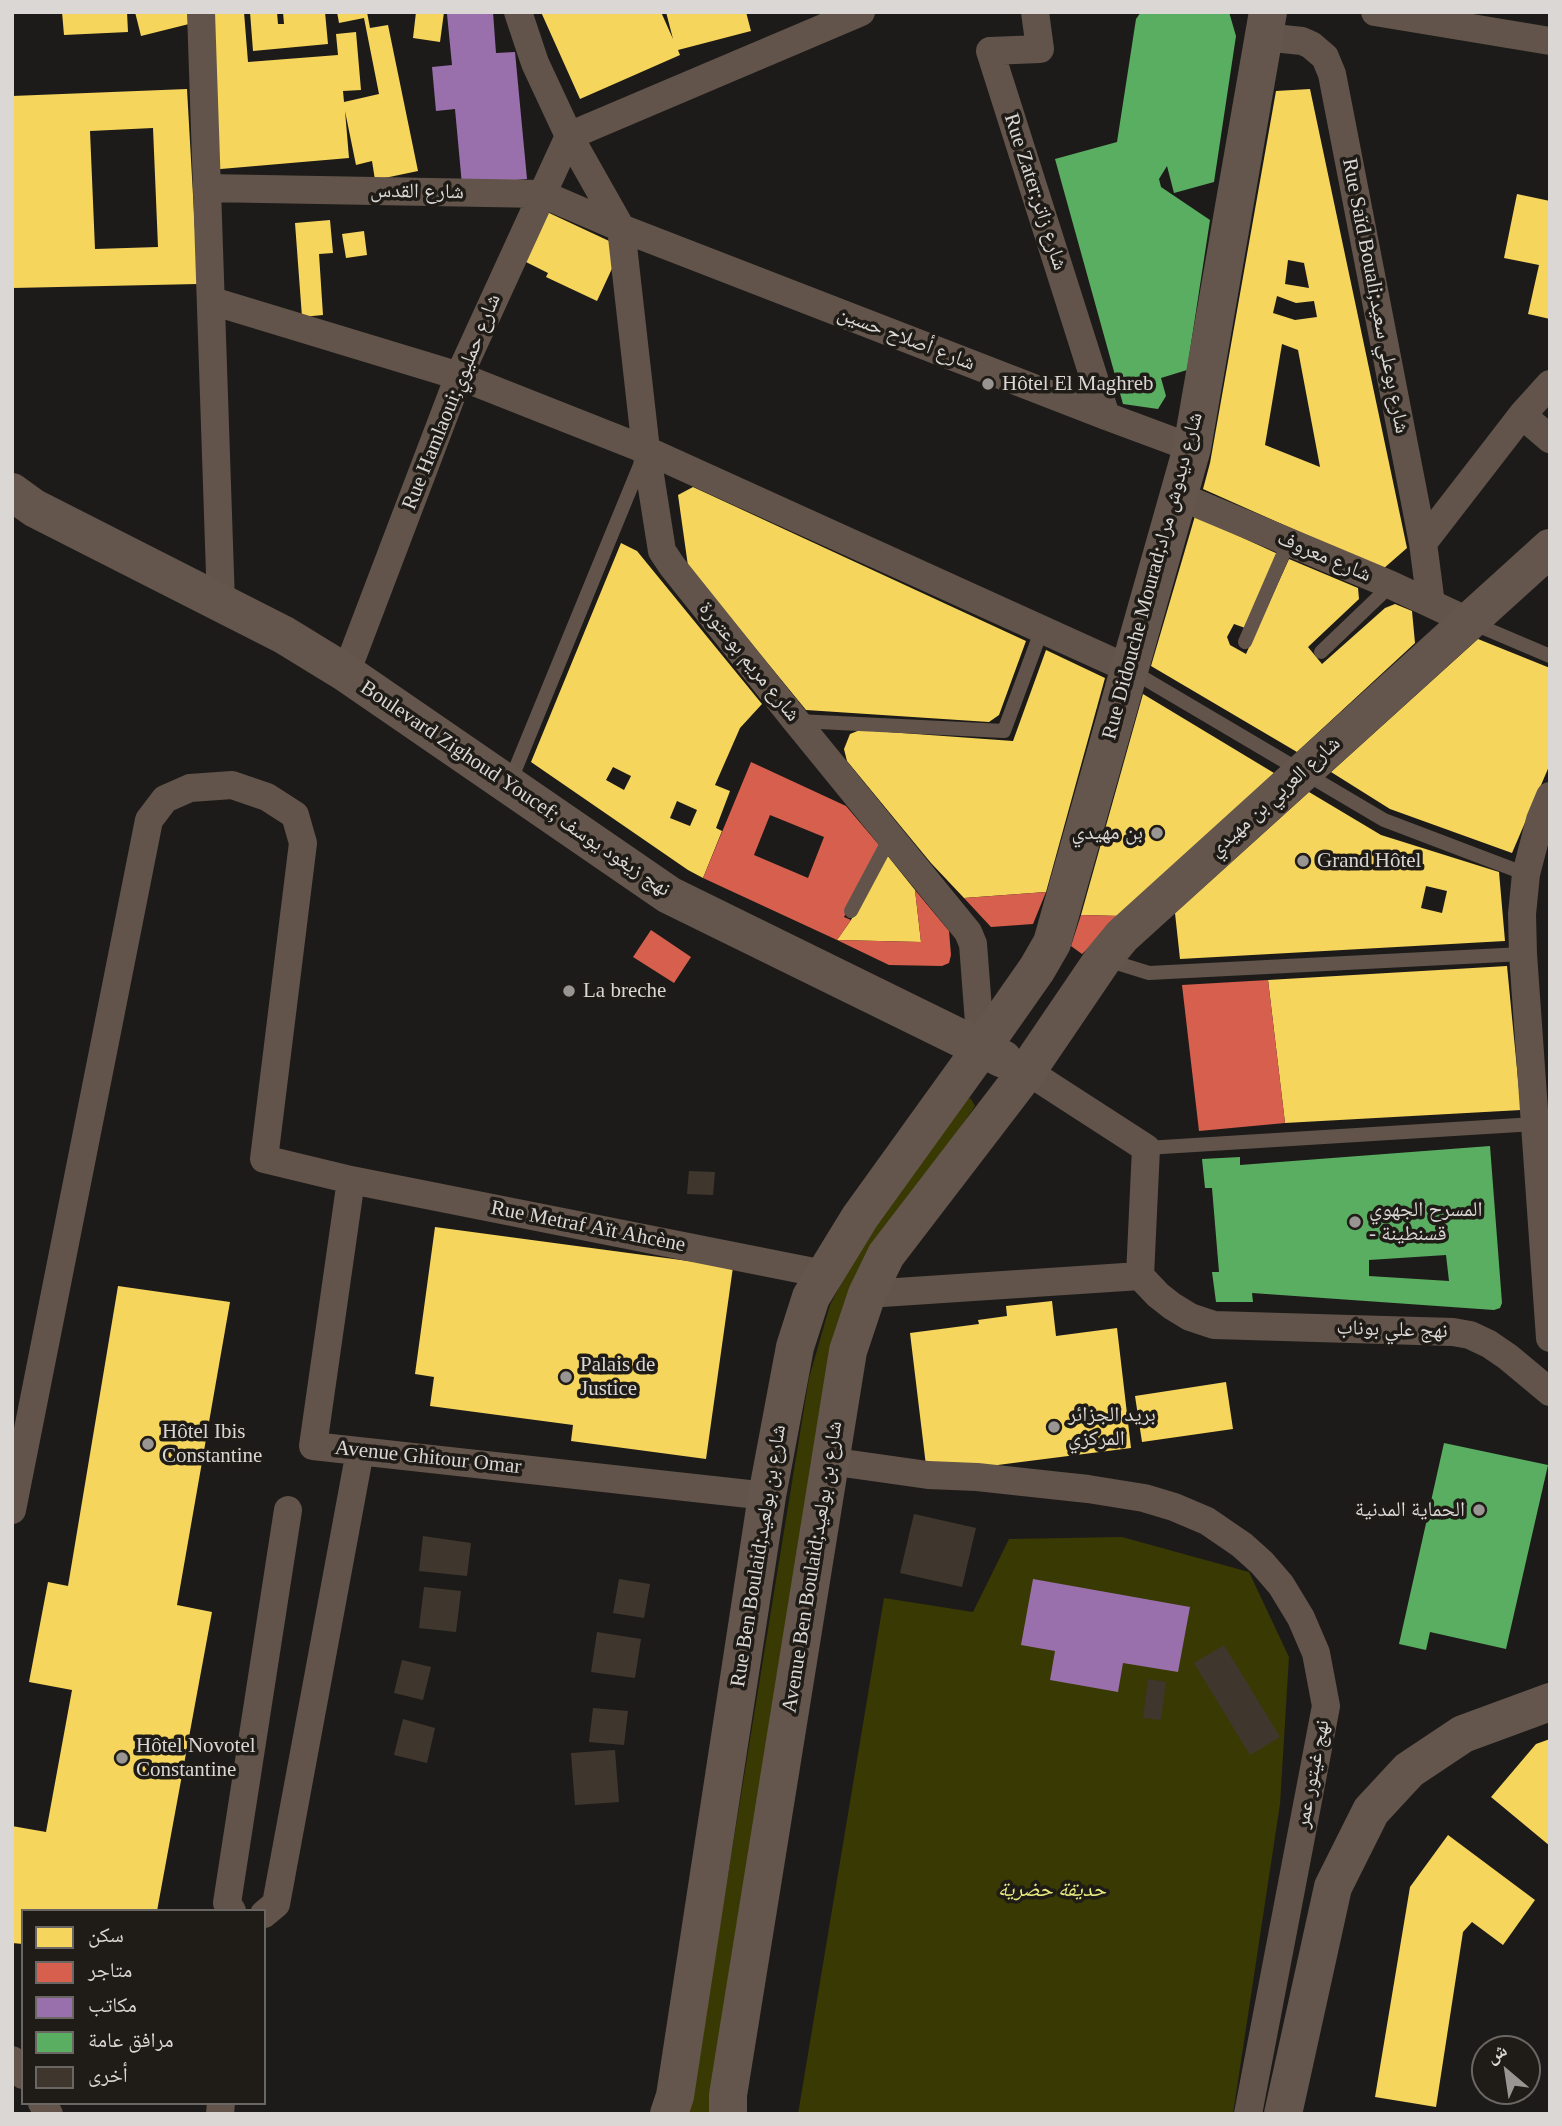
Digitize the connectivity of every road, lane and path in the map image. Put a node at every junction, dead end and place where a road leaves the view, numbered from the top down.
1 (201, 12) edge
2 (518, 12) edge
3 (861, 12) edge
4 (1035, 12) edge
5 (1375, 12) edge
6 (1266, 25) edge
7 (1550, 41) edge
8 (569, 136) junction
9 (207, 188) junction
10 (542, 194) junction
11 (621, 228) junction
12 (212, 301) junction
13 (459, 376) junction
14 (1550, 384) edge
15 (1522, 415) junction
16 (1106, 416) junction
17 (1550, 439) edge
18 (1192, 448) junction
19 (646, 450) junction
20 (12, 492) edge
21 (1179, 496) junction
22 (1288, 542) junction
23 (1423, 543) junction
24 (1550, 548) edge
25 (1391, 585) junction
26 (221, 603) junction
27 (1431, 604) junction
28 (1468, 621) junction
29 (1042, 629) junction
30 (1245, 642) dead end
31 (1321, 652) dead end
32 (1550, 656) edge
33 (1129, 669) junction
34 (346, 673) junction
35 (796, 721) junction
36 (1302, 772) junction
37 (509, 785) junction
38 (1550, 796) edge
39 (891, 836) junction
40 (1526, 874) junction
41 (851, 911) dead end
42 (1523, 954) junction
43 (1103, 959) junction
44 (981, 1049) junction
45 (1027, 1071) junction
46 (1541, 1078) edge
47 (1535, 1124) junction
48 (1146, 1148) junction
49 (351, 1180) junction
50 (824, 1274) junction
51 (1140, 1276) junction
52 (867, 1294) junction
53 (1550, 1338) edge
54 (1550, 1392) edge
55 (360, 1451) junction
56 (829, 1461) junction
57 (767, 1496) junction
58 (12, 1510) edge
59 (288, 1510) dead end
60 (1550, 1702) edge
61 (231, 1909) edge
62 (266, 1912) edge
63 (1292, 2075) junction
64 (669, 2114) edge
65 (727, 2114) edge
66 (1248, 2114) edge
67 (1283, 2114) edge
68 (1293, 2114) edge

1 - 9 street
2 - 8 street
3 - 8 street
4 - 16 street, Rue Zater;شارع زاتر
5 - 7 street
6 - 18 street, Rue Didouche Mourad;شارع ديدوش مراد
6 - 23 street, Rue Saïd Bouali;شارع بوعلي سعيد
8 - 10 street, Rue Hamlaoui;شارع حمليوي
8 - 11 street
9 - 10 street, شارع القدس
9 - 12 street
10 - 11 street, شارع القدس
10 - 13 street, Rue Hamlaoui;شارع حمليوي
11 - 16 street, شارع أصلاح حسين
11 - 19 street, شارع مريم بوعتورة
12 - 13 street
12 - 26 street
13 - 19 street
13 - 34 street, Rue Hamlaoui;شارع حمليوي
14 - 15 street
15 - 17 street
15 - 23 street
16 - 18 street, شارع أصلاح حسين
18 - 21 street, Rue Didouche Mourad;شارع ديدوش مراد
19 - 29 street
19 - 35 street, شارع مريم بوعتورة
19 - 37 lane
20 - 26 street, Boulevard Zighoud Youcef; نهج زيغود يوسف
21 - 22 street, شارع معروف
21 - 33 street, Rue Didouche Mourad;شارع ديدوش مراد
22 - 25 street, شارع معروف
22 - 30 lane
23 - 27 street, Rue Saïd Bouali;شارع بوعلي سعيد
24 - 28 street, شارع العربي بن مهيدي
25 - 27 street, شارع معروف
25 - 31 lane
26 - 34 street, Boulevard Zighoud Youcef; نهج زيغود يوسف
27 - 28 street, شارع معروف
28 - 32 lane
28 - 36 street, شارع العربي بن مهيدي
29 - 33 street
29 - 35 lane
33 - 36 lane
33 - 44 street, Rue Didouche Mourad;شارع ديدوش مراد
34 - 37 street, Boulevard Zighoud Youcef; نهج زيغود يوسف
35 - 39 street, شارع مريم بوعتورة
36 - 40 lane
36 - 43 street, شارع العربي بن مهيدي
37 - 44 street, Boulevard Zighoud Youcef; نهج زيغود يوسف
38 - 40 street
39 - 41 lane
39 - 44 street, شارع مريم بوعتورة
40 - 42 street
42 - 43 lane
42 - 46 street
43 - 45 street, شارع العربي بن مهيدي
44 - 45 street, Boulevard Zighoud Youcef; نهج زيغود يوسف
44 - 50 street, Rue Ben Boulaid;شارع بن بولعيد
45 - 48 street
45 - 52 street, Avenue Ben Boulaid;شارع بن بولعيد
46 - 47 street
47 - 48 lane
47 - 53 street
48 - 51 street
49 - 50 street, Rue Metraf Aït Ahcène
49 - 55 street, Avenue Ghitour Omar
49 - 58 street, Rue Metraf Aït Ahcène
50 - 57 street, Rue Ben Boulaid;شارع بن بولعيد
51 - 52 street
51 - 54 street, نهج علي بوناب
52 - 56 street, Avenue Ben Boulaid;شارع بن بولعيد
55 - 57 street, Avenue Ghitour Omar
55 - 62 street
56 - 65 street, Avenue Ben Boulaid;شارع بن بولعيد
56 - 66 street, نهج غيتور عمر
57 - 64 street, Rue Ben Boulaid;شارع بن بولعيد
59 - 61 street
60 - 63 street
63 - 67 street
63 - 68 street

